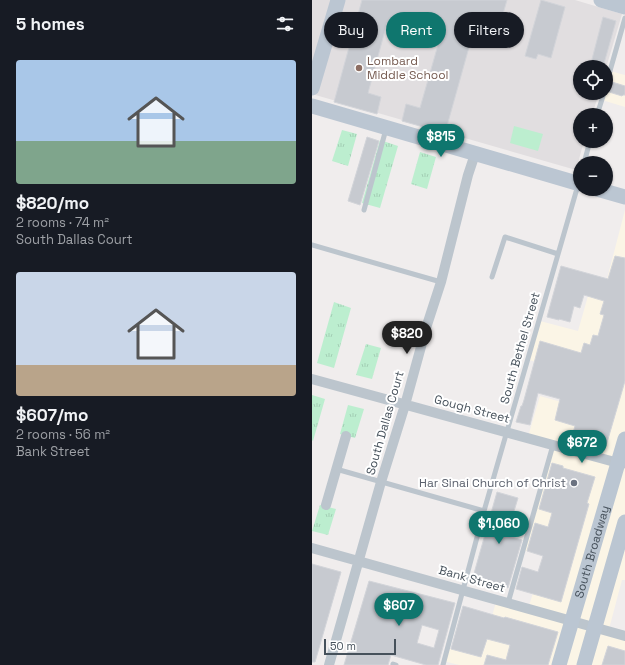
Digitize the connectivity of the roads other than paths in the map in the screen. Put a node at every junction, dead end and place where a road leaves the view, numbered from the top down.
1 (338, 0) edge
2 (601, 0) edge
3 (625, 7) edge
4 (625, 18) edge
5 (613, 60) edge
6 (312, 88) edge
7 (312, 106) edge
8 (387, 128) junction
9 (475, 154) junction
10 (573, 180) edge
11 (613, 194) edge
12 (575, 196) edge
13 (625, 197) edge
14 (364, 210) dead end
15 (312, 245) edge
16 (558, 254) junction
17 (492, 277) dead end
18 (441, 282) junction
19 (312, 378) edge
20 (405, 405) junction
21 (507, 433) junction
22 (346, 436) dead end
23 (625, 439) edge
24 (553, 445) junction
25 (621, 464) edge
26 (336, 469) junction
27 (381, 482) junction
28 (326, 505) dead end
29 (484, 511) junction
30 (625, 522) edge
31 (312, 548) edge
32 (358, 561) junction
33 (463, 590) junction
34 (508, 603) junction
35 (572, 621) junction
36 (595, 628) junction
37 (625, 636) edge
38 (329, 665) edge
39 (443, 665) edge
40 (559, 665) edge
41 (584, 665) edge

1 - 6 main road
2 - 3 main road
4 - 5 lane
7 - 8 main road
8 - 9 main road
8 - 14 lane
9 - 10 main road
9 - 18 street, South Dallas Court
11 - 13 main road
12 - 16 lane, South Bethel Street
15 - 18 lane
16 - 17 lane
16 - 21 lane, South Bethel Street
18 - 20 street, South Dallas Court
19 - 20 street, Gough Street
20 - 21 street, Gough Street
20 - 27 street, South Dallas Court
21 - 24 street, Gough Street
21 - 29 lane, South Bethel Street
22 - 26 street
23 - 25 main road, South Broadway
24 - 25 street, Gough Street
24 - 34 lane
25 - 35 main road, South Broadway
26 - 27 lane
26 - 28 street
27 - 29 lane
27 - 32 street, South Dallas Court
29 - 33 lane, South Bethel Street
30 - 36 main road, South Broadway
31 - 32 street, Bank Street
32 - 33 street, Bank Street
32 - 38 street, South Dallas Court
33 - 34 street, Bank Street
33 - 39 lane, South Bethel Street
34 - 35 street, Bank Street
35 - 36 street, Bank Street
35 - 40 main road, South Broadway
36 - 37 street, Bank Street
36 - 41 main road, South Broadway

